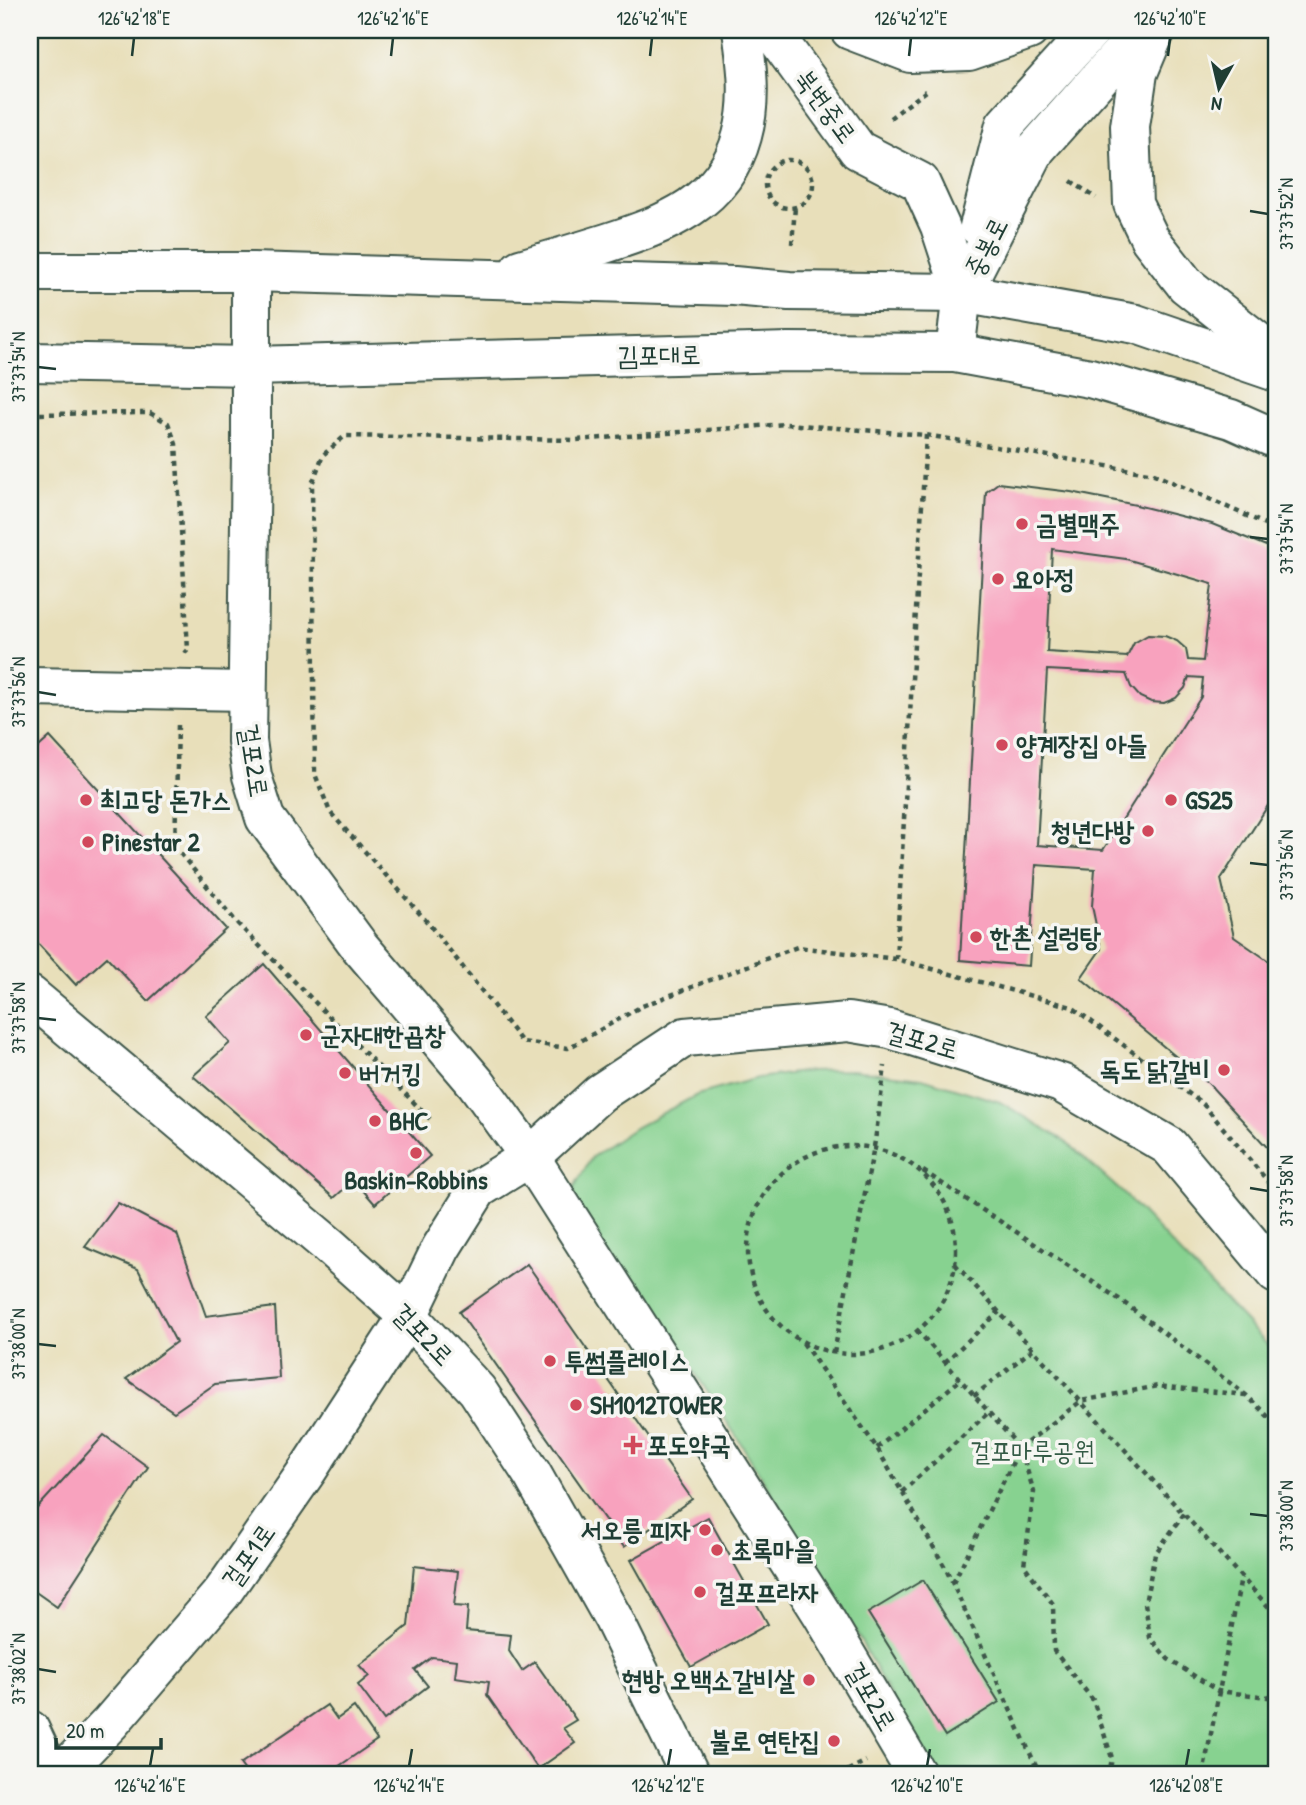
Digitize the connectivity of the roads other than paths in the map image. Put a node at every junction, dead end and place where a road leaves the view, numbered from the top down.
1 (742, 30) edge
2 (771, 30) edge
3 (850, 30) edge
4 (1029, 30) edge
5 (1091, 30) edge
6 (1142, 30) edge
7 (1156, 30) edge
8 (30, 272) edge
9 (251, 272) junction
10 (482, 280) junction
11 (962, 293) junction
12 (955, 353) junction
13 (1276, 356) edge
14 (30, 362) edge
15 (252, 366) junction
16 (1276, 372) edge
17 (1276, 439) edge
18 (30, 687) edge
19 (246, 691) junction
20 (30, 995) edge
21 (530, 1157) junction
22 (1276, 1274) edge
23 (408, 1316) junction
24 (30, 1730) edge
25 (51, 1775) edge
26 (60, 1775) edge
27 (690, 1775) edge
28 (917, 1775) edge

1 - 10 street
2 - 11 street, 북변중로
3 - 4 street
5 - 11 street, 중봉로
6 - 11 street, 중봉로
7 - 13 street
8 - 9 street
9 - 10 street
9 - 15 street, 걸포2로
10 - 11 street
11 - 12 street, 북변중로
11 - 16 street
12 - 15 street, 김포대로
12 - 17 street, 김포대로
14 - 15 street, 김포대로
15 - 19 street, 걸포2로
18 - 19 street, 걸포2로
19 - 21 street, 걸포2로
20 - 23 street, 걸포2로
21 - 22 street, 걸포2로
21 - 23 street, 걸포1로
21 - 28 street, 걸포2로
23 - 26 street, 걸포1로
23 - 27 street, 걸포2로
24 - 25 street

